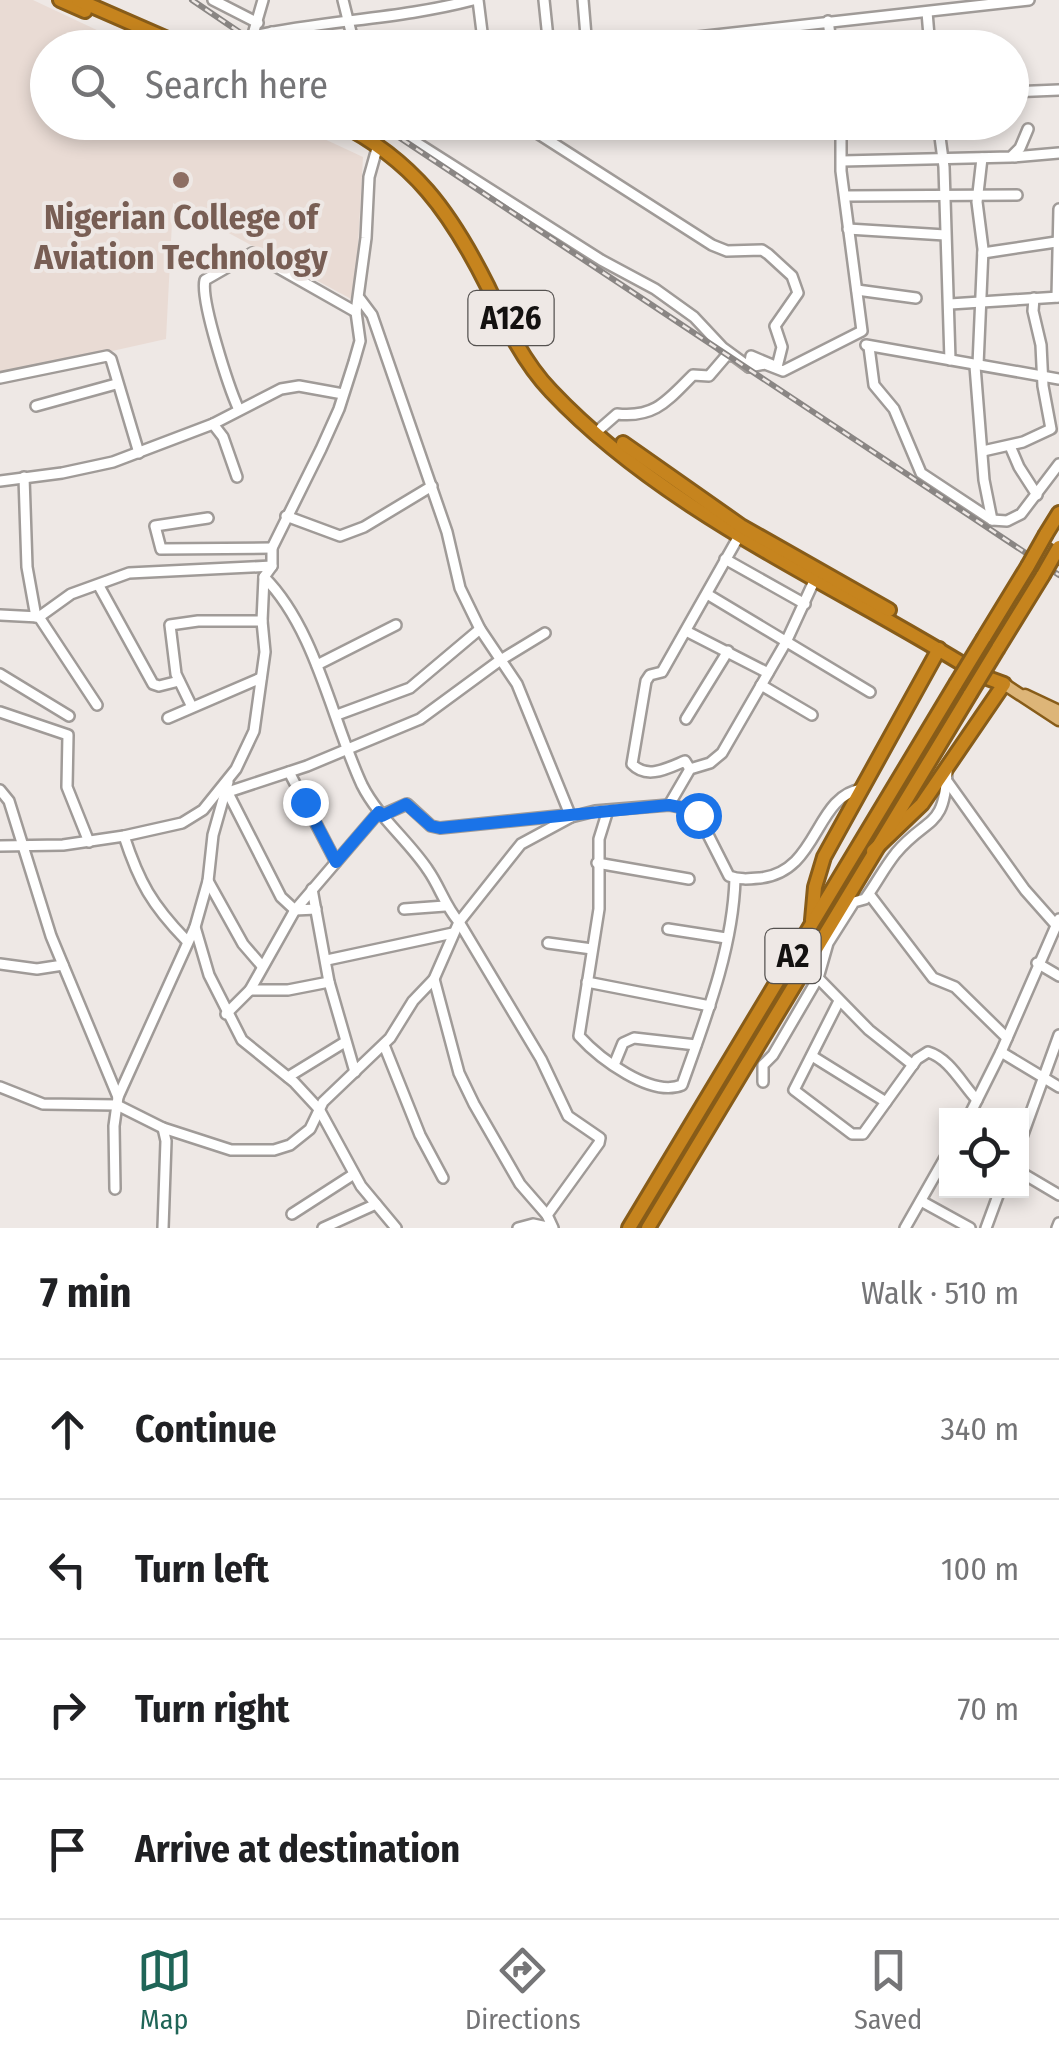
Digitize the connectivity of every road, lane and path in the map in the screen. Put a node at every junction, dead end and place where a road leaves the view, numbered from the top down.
1 (60, 0) edge
2 (78, 0) edge
3 (213, 0) edge
4 (262, 0) edge
5 (342, 0) edge
6 (412, 0) edge
7 (475, 0) edge
8 (544, 0) edge
9 (583, 0) edge
10 (903, 0) edge
11 (1029, 0) edge
12 (968, 4) edge
13 (926, 12) junction
14 (416, 13) junction
15 (905, 15) junction
16 (348, 20) junction
17 (828, 21) junction
18 (258, 23) junction
19 (128, 30) edge
20 (147, 30) edge
21 (255, 30) edge
22 (285, 30) edge
23 (350, 30) edge
24 (481, 30) edge
25 (547, 30) edge
26 (586, 30) edge
27 (751, 30) edge
28 (829, 30) edge
29 (928, 30) edge
30 (1059, 90) edge
31 (1029, 91) edge
32 (369, 140) edge
33 (382, 140) edge
34 (412, 140) edge
35 (548, 140) edge
36 (842, 140) edge
37 (940, 140) edge
38 (1023, 140) edge
39 (378, 145) junction
40 (1059, 153) edge
41 (982, 158) junction
42 (1011, 158) junction
43 (943, 159) junction
44 (842, 161) junction
45 (944, 194) junction
46 (978, 195) junction
47 (1016, 195) dead end
48 (846, 196) junction
49 (1059, 209) edge
50 (848, 228) junction
51 (1058, 229) edge
52 (945, 235) junction
53 (1056, 242) junction
54 (983, 254) junction
55 (857, 290) junction
56 (1058, 297) edge
57 (916, 298) dead end
58 (1034, 298) junction
59 (360, 299) junction
60 (982, 303) junction
61 (950, 304) junction
62 (356, 312) junction
63 (856, 334) junction
64 (868, 347) junction
65 (732, 356) junction
66 (950, 360) junction
67 (976, 366) junction
68 (749, 367) junction
69 (1042, 373) junction
70 (0, 378) edge
71 (1059, 378) edge
72 (116, 384) junction
73 (342, 394) junction
74 (36, 406) dead end
75 (239, 410) junction
76 (214, 424) junction
77 (602, 428) junction
78 (1010, 446) junction
79 (983, 451) junction
80 (140, 453) junction
81 (1059, 464) edge
82 (237, 476) dead end
83 (24, 477) junction
84 (0, 481) edge
85 (432, 486) junction
86 (1036, 495) junction
87 (1059, 513) edge
88 (286, 516) junction
89 (208, 518) dead end
90 (992, 520) junction
91 (740, 536) junction
92 (1059, 547) edge
93 (272, 548) junction
94 (725, 559) junction
95 (272, 566) junction
96 (264, 578) junction
97 (815, 579) junction
98 (99, 586) junction
99 (707, 594) junction
100 (805, 604) junction
101 (0, 615) edge
102 (38, 617) junction
103 (262, 621) junction
104 (396, 625) dead end
105 (480, 629) junction
106 (686, 631) junction
107 (546, 633) dead end
108 (786, 642) junction
109 (939, 648) junction
110 (728, 651) junction
111 (499, 660) junction
112 (317, 665) junction
113 (768, 673) junction
114 (0, 674) edge
115 (261, 678) junction
116 (997, 680) junction
117 (179, 681) junction
118 (762, 685) junction
119 (870, 692) dead end
120 (1024, 695) junction
121 (97, 704) dead end
122 (192, 707) junction
123 (1059, 711) edge
124 (0, 712) edge
125 (337, 715) junction
126 (812, 715) dead end
127 (69, 716) dead end
128 (168, 718) dead end
129 (686, 719) dead end
130 (1059, 720) edge
131 (350, 749) junction
132 (338, 754) junction
133 (354, 763) junction
134 (690, 769) junction
135 (290, 772) junction
136 (947, 774) junction
137 (901, 776) junction
138 (914, 784) junction
139 (228, 786) junction
140 (862, 789) junction
141 (0, 790) edge
142 (669, 805) junction
143 (608, 810) junction
144 (381, 814) junction
145 (570, 816) junction
146 (124, 836) junction
147 (89, 842) junction
148 (0, 846) edge
149 (21, 846) junction
150 (873, 851) junction
151 (336, 862) junction
152 (597, 863) junction
153 (735, 878) junction
154 (689, 879) dead end
155 (208, 880) junction
156 (312, 889) junction
157 (869, 894) junction
158 (445, 906) junction
159 (316, 909) junction
160 (404, 909) dead end
161 (295, 910) junction
162 (459, 922) junction
163 (1058, 922) edge
164 (195, 926) junction
165 (668, 929) dead end
166 (808, 932) junction
167 (453, 933) junction
168 (726, 938) junction
169 (186, 940) junction
170 (548, 943) dead end
171 (592, 950) junction
172 (327, 960) junction
173 (1037, 963) junction
174 (0, 964) edge
175 (63, 965) junction
176 (262, 966) junction
177 (1059, 976) edge
178 (818, 978) junction
179 (434, 979) junction
180 (329, 982) junction
181 (587, 982) junction
182 (250, 990) junction
183 (840, 1002) junction
184 (710, 1006) junction
185 (226, 1014) junction
186 (1059, 1035) edge
187 (1007, 1038) junction
188 (345, 1042) junction
189 (384, 1045) junction
190 (696, 1045) junction
191 (1001, 1052) junction
192 (812, 1056) junction
193 (614, 1065) junction
194 (912, 1066) junction
195 (355, 1072) junction
196 (288, 1077) junction
197 (1043, 1077) junction
198 (763, 1082) dead end
199 (1059, 1086) edge
200 (2, 1091) edge
201 (978, 1100) junction
202 (118, 1101) junction
203 (886, 1102) junction
204 (974, 1108) edge
205 (319, 1109) junction
206 (1029, 1117) edge
207 (163, 1128) junction
208 (176, 1132) junction
209 (166, 1141) junction
210 (939, 1169) edge
211 (354, 1174) junction
212 (1029, 1177) edge
213 (443, 1178) dead end
214 (114, 1189) dead end
215 (1059, 1195) edge
216 (997, 1198) edge
217 (921, 1201) junction
218 (376, 1204) junction
219 (292, 1214) dead end
220 (547, 1215) junction
221 (163, 1228) edge
222 (323, 1228) edge
223 (396, 1228) edge
224 (518, 1228) edge
225 (552, 1228) edge
226 (629, 1228) edge
227 (648, 1228) edge
228 (906, 1228) edge
229 (970, 1228) edge
230 (986, 1228) edge

1 - 19 highway
2 - 20 highway
3 - 18 street
4 - 18 street
5 - 16 street
6 - 14 street
7 - 14 street
7 - 24 street
8 - 25 street
9 - 26 street
10 - 15 street
11 - 12 street
12 - 13 street
13 - 15 street
13 - 29 street
14 - 16 street
15 - 17 street
16 - 22 street
16 - 23 street
17 - 27 street
17 - 28 street
18 - 21 street
30 - 31 street
32 - 39 highway, A126
33 - 77 highway, A126
34 - 65 street
35 - 68 street
36 - 44 street
37 - 43 street
38 - 42 street
39 - 59 street
39 - 91 highway, A126
40 - 42 street
41 - 42 street
41 - 43 street
41 - 46 street
43 - 44 street
43 - 45 street
44 - 48 street
45 - 46 street
45 - 48 street
45 - 52 street
46 - 47 street
46 - 54 street
48 - 50 street
49 - 51 street
50 - 52 street
50 - 55 street
51 - 53 street
52 - 61 street
53 - 54 street
53 - 56 street
54 - 60 street
55 - 57 street
55 - 63 street
56 - 58 street
58 - 60 street
58 - 69 street
59 - 62 street
59 - 85 street
60 - 61 street
60 - 67 street
61 - 66 street
62 - 73 street
62 - 75 street
63 - 64 street
63 - 68 street
64 - 66 street
64 - 90 street
65 - 68 street
65 - 77 street
66 - 67 street
67 - 69 street
67 - 79 street
69 - 71 street
69 - 78 street
70 - 72 street
72 - 74 street
72 - 80 street
73 - 75 street
73 - 88 street
75 - 76 street
76 - 80 street
76 - 82 street
77 - 116 highway, A126
78 - 79 street
78 - 86 street
79 - 90 street
80 - 83 street
81 - 86 street
83 - 84 street
83 - 102 street
85 - 88 street
85 - 105 street
86 - 90 street
87 - 137 highway, A2, bridge
88 - 93 street
89 - 93 street
91 - 94 street
91 - 97 highway, A126
92 - 138 highway, A2, bridge
93 - 95 street
94 - 99 street
94 - 100 street
95 - 96 street
95 - 98 street
96 - 103 street
96 - 112 street
97 - 100 street
97 - 109 highway, A126
98 - 102 street
98 - 117 street
99 - 106 street
99 - 108 street
100 - 108 street
101 - 102 street
102 - 121 street
103 - 115 street
103 - 117 street
104 - 112 street
105 - 111 street
105 - 125 street
106 - 110 street
106 - 134 street
107 - 111 street
108 - 113 street
108 - 119 street
109 - 116 highway, A126
109 - 140 highway
110 - 113 street
110 - 129 street
111 - 131 street
111 - 145 street
112 - 125 street
113 - 118 street
114 - 127 street
115 - 122 street
115 - 139 street
116 - 120 main road
116 - 136 highway
117 - 122 street
118 - 126 street
118 - 134 street
120 - 123 main road
120 - 130 main road
122 - 128 street
124 - 147 street
125 - 131 street
131 - 132 street
131 - 133 street
132 - 133 street
132 - 135 street
133 - 144 street
134 - 142 street
135 - 139 street
135 - 151 street
136 - 150 highway
136 - 157 street
136 - 163 street
137 - 138 highway
137 - 166 highway, A2
138 - 150 highway, A2
139 - 146 street
139 - 155 street
139 - 161 street
140 - 153 street
140 - 166 highway
141 - 149 street
142 - 143 street
142 - 153 street
143 - 145 street
143 - 152 street
144 - 145 street
144 - 151 street
144 - 158 street
145 - 162 street
146 - 147 street
146 - 169 street
147 - 149 street
148 - 149 street
149 - 175 street
150 - 227 highway, A2
151 - 156 street
152 - 154 street
152 - 171 street
153 - 168 street
155 - 164 street
155 - 176 street
156 - 159 street
156 - 161 street
157 - 178 street
157 - 187 street
158 - 160 street
158 - 162 street
159 - 161 street
159 - 172 street
161 - 176 street
162 - 167 street
162 - 220 street
163 - 173 street
164 - 169 street
164 - 185 street
165 - 168 street
166 - 226 highway, A2
167 - 172 street
167 - 179 street
168 - 184 street
169 - 202 street
170 - 171 street
171 - 181 street
172 - 180 street
173 - 177 street
173 - 187 street
174 - 175 street
175 - 202 street
176 - 182 street
178 - 183 street
178 - 198 street
179 - 189 street
179 - 220 street
180 - 182 street
180 - 188 street
181 - 184 street
181 - 193 street
182 - 185 street
183 - 192 street
183 - 194 street
184 - 190 street
185 - 196 street
186 - 197 street
187 - 191 street
188 - 195 street
188 - 196 street
189 - 195 street
189 - 213 street
190 - 193 street
190 - 193 street
191 - 197 street
191 - 201 street
192 - 203 street
192 - 203 street
194 - 201 street
194 - 203 street
195 - 205 street
196 - 205 street
197 - 199 street
197 - 206 street
200 - 202 street
201 - 204 street
202 - 207 street
202 - 214 street
205 - 208 street
205 - 211 street
207 - 208 street
207 - 209 street
208 - 209 street
209 - 221 street
210 - 217 street
211 - 218 street
211 - 219 street
212 - 215 street
216 - 230 street
217 - 228 street
217 - 229 street
218 - 222 street
218 - 223 street
220 - 225 street
224 - 225 street

